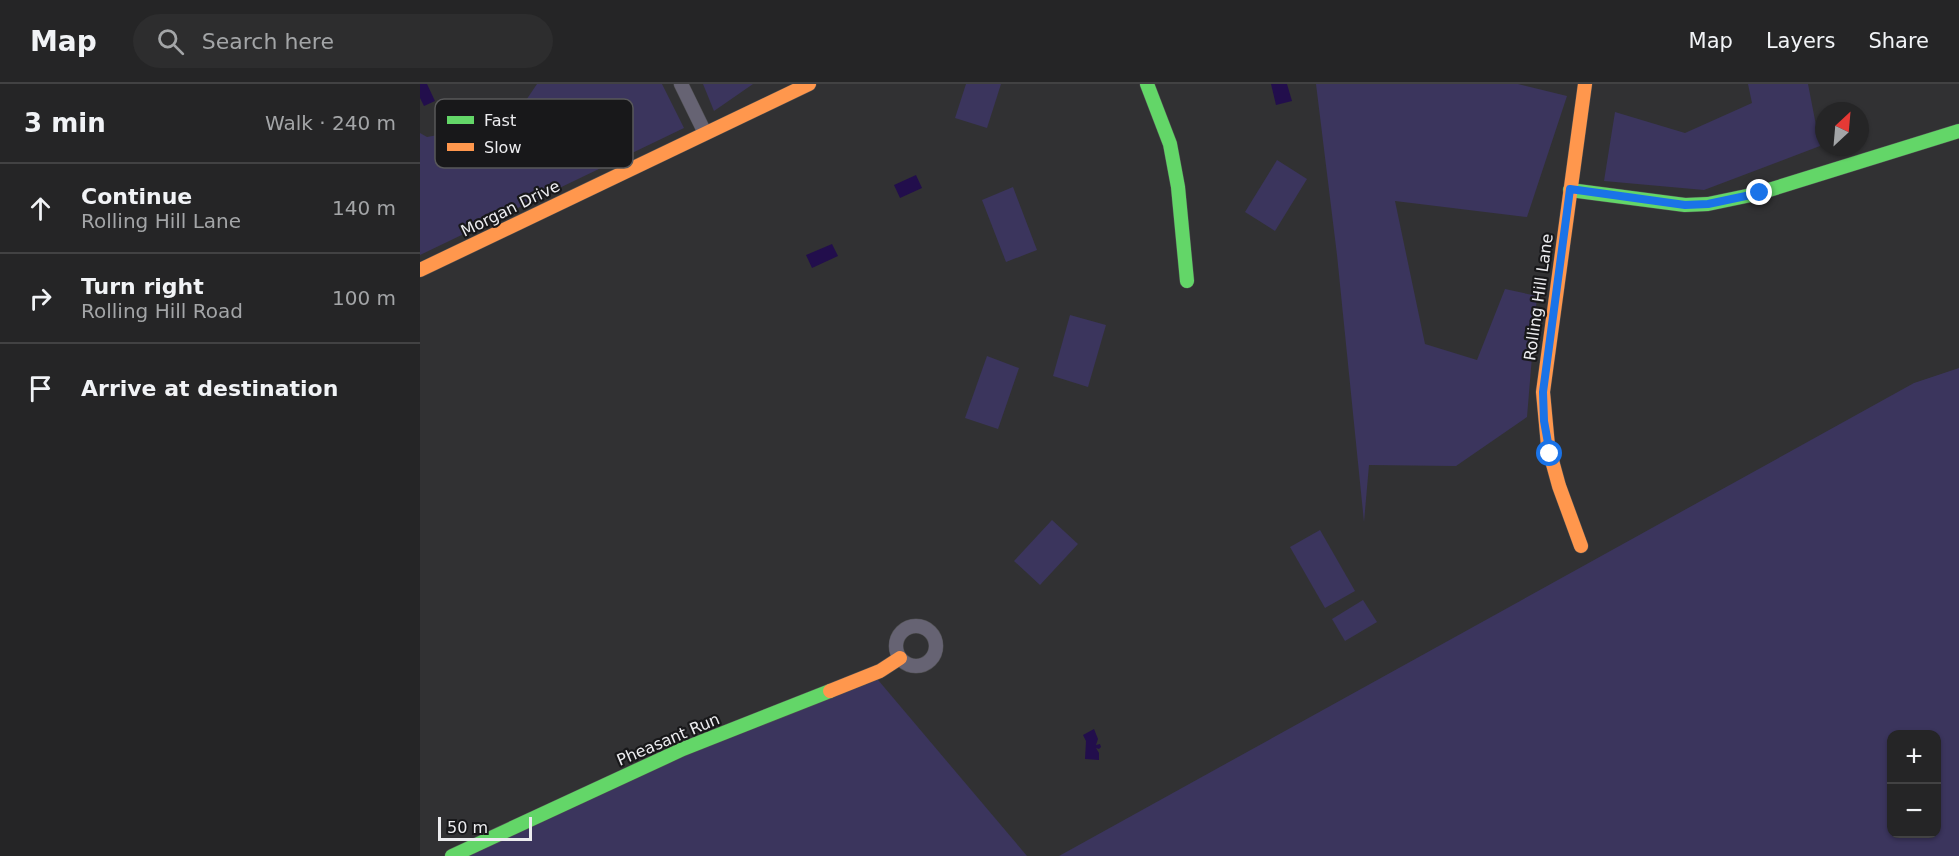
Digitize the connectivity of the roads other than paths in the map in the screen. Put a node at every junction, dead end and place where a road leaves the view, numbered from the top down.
1 (681, 84) edge
2 (809, 84) edge
3 (1146, 84) edge
4 (1585, 84) edge
5 (1959, 131) edge
6 (705, 133) junction
7 (632, 168) edge
8 (633, 168) edge
9 (1570, 189) junction
10 (420, 270) edge
11 (1187, 281) dead end
12 (1581, 546) dead end
13 (900, 658) dead end
14 (452, 856) edge

1 - 6 street
2 - 6 street, Morgan Drive
3 - 11 street
4 - 9 street, Rolling Hill Lane
5 - 9 street
6 - 8 street, Morgan Drive
7 - 10 street, Morgan Drive
9 - 12 street, Rolling Hill Lane
13 - 14 street, Pheasant Run

